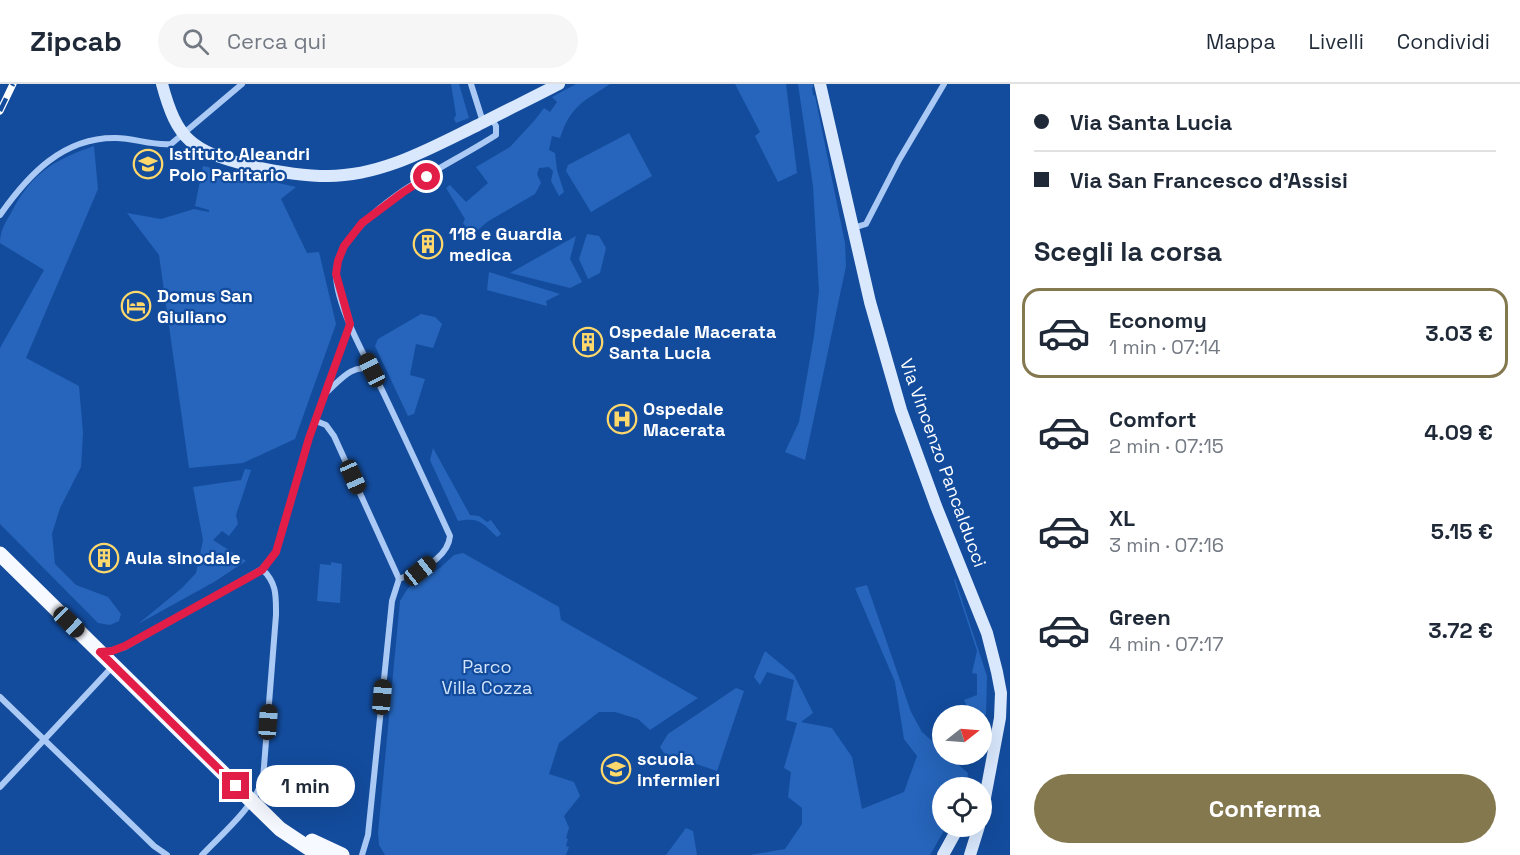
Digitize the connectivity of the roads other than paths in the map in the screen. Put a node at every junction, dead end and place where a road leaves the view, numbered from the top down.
1 (162, 84) edge
2 (242, 84) edge
3 (471, 84) edge
4 (559, 84) edge
5 (820, 84) edge
6 (944, 84) edge
7 (487, 120) junction
8 (184, 135) junction
9 (0, 215) edge
10 (853, 228) junction
11 (350, 324) junction
12 (372, 370) junction
13 (327, 393) junction
14 (316, 421) junction
15 (0, 554) edge
16 (262, 570) junction
17 (399, 579) junction
18 (100, 652) junction
19 (113, 666) junction
20 (0, 696) edge
21 (45, 739) junction
22 (989, 777) edge
23 (0, 787) edge
24 (252, 801) junction
25 (953, 837) edge
26 (976, 837) edge
27 (972, 853) edge
28 (168, 855) edge
29 (202, 855) edge
30 (319, 855) edge
31 (342, 855) edge
32 (362, 855) edge
33 (943, 855) edge

1 - 8 main road
2 - 8 street
3 - 7 street
4 - 7 main road
5 - 10 main road, Via Vincenzo Pancalducci
6 - 10 street
7 - 8 main road
7 - 11 street
8 - 9 street
10 - 22 main road, Via Vincenzo Pancalducci
11 - 12 street
11 - 13 street
12 - 13 street
12 - 17 street
13 - 14 street
14 - 16 street
14 - 17 street
15 - 18 main road
16 - 18 street
16 - 24 street
17 - 32 street
18 - 19 main road
19 - 21 street
19 - 24 main road
20 - 21 street
21 - 23 street
21 - 28 street
24 - 29 street
24 - 30 main road
24 - 31 main road
25 - 33 main road
26 - 27 main road

